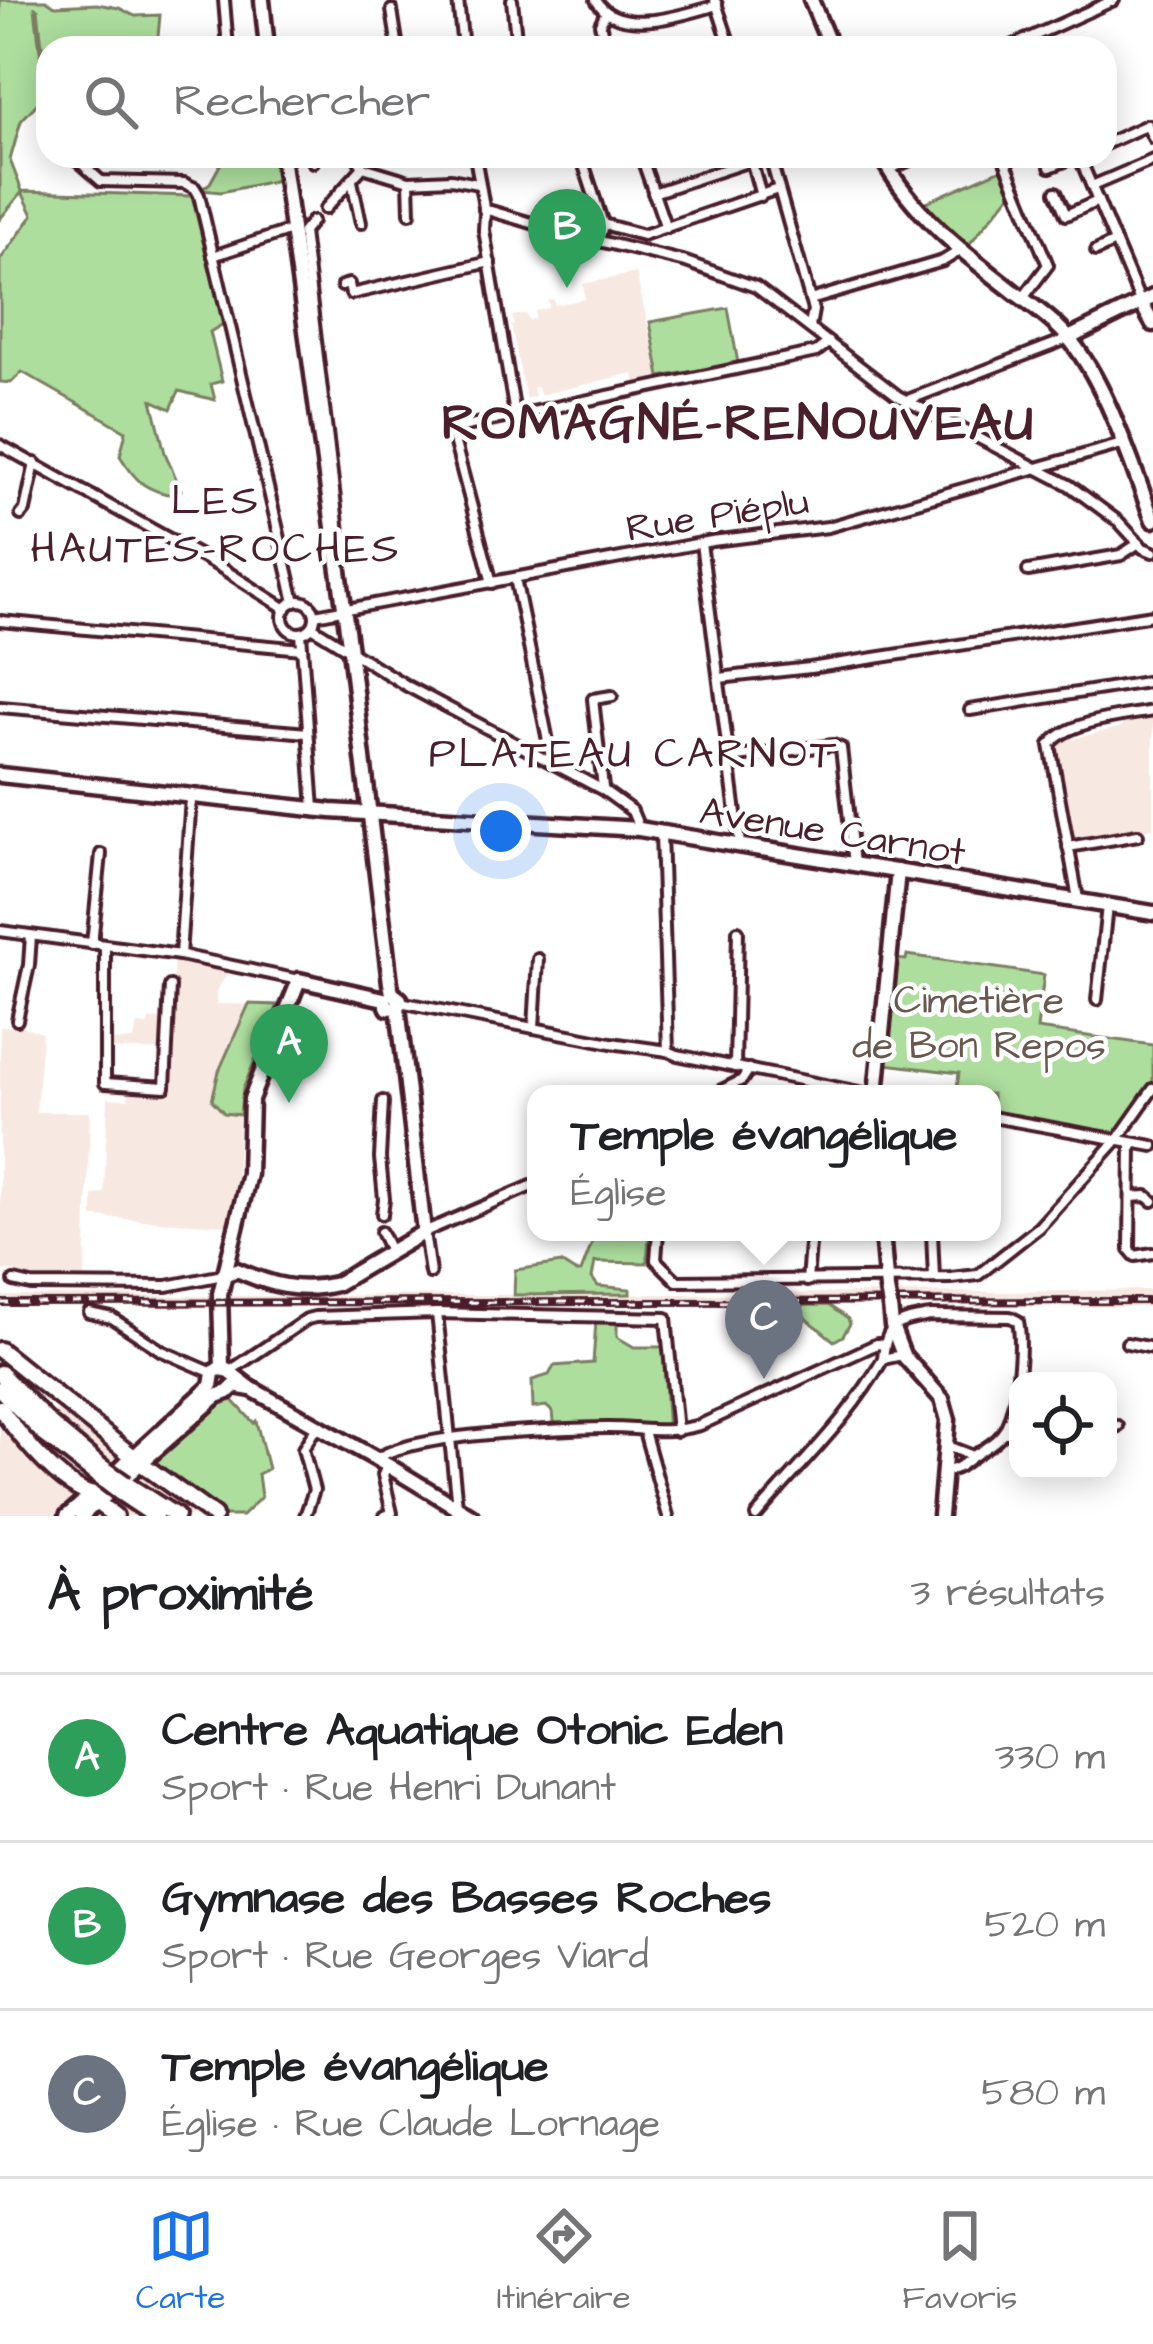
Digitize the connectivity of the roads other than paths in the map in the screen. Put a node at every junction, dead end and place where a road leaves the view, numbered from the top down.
1 (224, 0) edge
2 (262, 0) edge
3 (458, 0) edge
4 (512, 0) edge
5 (596, 0) edge
6 (811, 0) edge
7 (1111, 1) edge
8 (716, 3) edge
9 (392, 10) dead end
10 (606, 12) junction
11 (227, 36) edge
12 (266, 36) edge
13 (396, 36) edge
14 (462, 36) edge
15 (516, 36) edge
16 (604, 36) edge
17 (727, 36) edge
18 (826, 36) edge
19 (1034, 36) edge
20 (1153, 138) edge
21 (1117, 139) edge
22 (1153, 160) edge
23 (88, 168) edge
24 (283, 168) edge
25 (362, 168) edge
26 (370, 168) edge
27 (476, 168) edge
28 (585, 168) edge
29 (645, 168) edge
30 (724, 168) edge
31 (753, 168) edge
32 (773, 168) edge
33 (893, 168) edge
34 (1008, 168) edge
35 (1084, 168) edge
36 (888, 170) joint
37 (352, 179) junction
38 (409, 181) junction
39 (478, 184) junction
40 (1092, 186) junction
41 (778, 189) junction
42 (1056, 192) dead end
43 (653, 193) junction
44 (761, 196) junction
45 (1098, 201) junction
46 (325, 208) dead end
47 (484, 209) junction
48 (410, 213) dead end
49 (313, 221) dead end
50 (361, 223) dead end
51 (603, 224) junction
52 (666, 228) junction
53 (291, 230) junction
54 (599, 241) junction
55 (1115, 242) junction
56 (961, 250) junction
57 (1096, 251) dead end
58 (213, 256) junction
59 (490, 262) junction
60 (342, 286) dead end
61 (1023, 298) junction
62 (1146, 299) edge
63 (810, 300) junction
64 (1153, 325) edge
65 (810, 327) junction
66 (1069, 338) junction
67 (830, 342) junction
68 (907, 401) junction
69 (515, 414) junction
70 (1122, 444) junction
71 (0, 445) edge
72 (35, 463) junction
73 (1040, 468) junction
74 (21, 515) dead end
75 (1153, 519) edge
76 (701, 543) junction
77 (1138, 544) junction
78 (335, 550) junction
79 (1153, 552) edge
80 (1028, 571) dead end
81 (515, 578) junction
82 (491, 583) junction
83 (295, 602) junction
84 (286, 609) junction
85 (344, 610) junction
86 (315, 615) junction
87 (1153, 615) edge
88 (0, 621) edge
89 (312, 627) junction
90 (301, 633) junction
91 (302, 649) junction
92 (350, 650) junction
93 (719, 678) junction
94 (1153, 681) edge
95 (613, 696) dead end
96 (0, 707) edge
97 (970, 710) dead end
98 (1153, 711) edge
99 (308, 733) junction
100 (730, 758) junction
101 (552, 763) junction
102 (0, 776) edge
103 (603, 790) junction
104 (191, 798) junction
105 (314, 809) junction
106 (369, 812) junction
107 (639, 829) junction
108 (661, 832) junction
109 (1138, 835) dead end
110 (740, 844) junction
111 (1068, 847) junction
112 (101, 854) dead end
113 (854, 864) junction
114 (898, 872) junction
115 (1078, 900) junction
116 (1107, 905) junction
117 (1153, 914) edge
118 (0, 931) edge
119 (738, 932) dead end
120 (31, 935) junction
121 (92, 944) junction
122 (105, 946) junction
123 (180, 956) junction
124 (538, 959) dead end
125 (299, 980) junction
126 (170, 986) dead end
127 (394, 1000) junction
128 (1097, 1000) dead end
129 (17, 1020) dead end
130 (534, 1028) junction
131 (668, 1051) junction
132 (735, 1067) junction
133 (748, 1070) junction
134 (732, 1085) edge
135 (822, 1085) edge
136 (867, 1085) edge
137 (1153, 1089) edge
138 (382, 1101) dead end
139 (1001, 1119) edge
140 (1117, 1140) junction
141 (1131, 1143) junction
142 (1153, 1146) edge
143 (527, 1188) edge
144 (1130, 1197) junction
145 (1153, 1201) edge
146 (382, 1214) dead end
147 (381, 1232) dead end
148 (424, 1232) junction
149 (657, 1241) edge
150 (810, 1241) edge
151 (883, 1241) edge
152 (932, 1241) edge
153 (390, 1252) junction
154 (1153, 1253) edge
155 (230, 1273) junction
156 (430, 1273) dead end
157 (934, 1278) junction
158 (14, 1281) dead end
159 (807, 1281) junction
160 (886, 1284) junction
161 (89, 1313) dead end
162 (437, 1313) junction
163 (892, 1327) junction
164 (1127, 1343) dead end
165 (884, 1345) junction
166 (1153, 1348) edge
167 (0, 1349) edge
168 (903, 1355) junction
169 (883, 1359) junction
170 (0, 1372) edge
171 (224, 1379) junction
172 (0, 1389) edge
173 (0, 1408) edge
174 (317, 1426) junction
175 (676, 1431) junction
176 (644, 1432) junction
177 (1004, 1433) junction
178 (1009, 1433) edge
179 (451, 1438) junction
180 (947, 1446) junction
181 (973, 1456) junction
182 (133, 1459) junction
183 (382, 1462) junction
184 (96, 1469) junction
185 (944, 1471) junction
186 (98, 1497) edge
187 (463, 1513) edge
188 (392, 1515) edge
189 (67, 1516) edge
190 (115, 1516) edge
191 (154, 1516) edge
192 (176, 1516) edge
193 (214, 1516) edge
194 (305, 1516) edge
195 (668, 1516) edge
196 (756, 1516) edge
197 (940, 1516) edge

1 - 11 street
2 - 12 street
3 - 14 street
4 - 15 street
5 - 10 street
6 - 18 street
7 - 19 street
8 - 10 street
8 - 17 street
9 - 13 street
10 - 16 street
20 - 21 street
22 - 40 street
23 - 58 street
24 - 53 street
25 - 37 street
26 - 38 street
27 - 39 street
28 - 51 street
29 - 43 street
30 - 43 street
31 - 44 street
32 - 41 street
33 - 36 street
34 - 61 street
35 - 40 street
36 - 56 street
37 - 46 street
37 - 50 street
38 - 39 street
38 - 48 street
39 - 47 street
40 - 45 street
41 - 44 street
41 - 63 street
42 - 45 street
43 - 52 street
44 - 52 street
45 - 55 street
47 - 54 street
47 - 59 street
49 - 78 street
51 - 52 street
51 - 54 street
53 - 58 street
53 - 78 street
54 - 65 street
55 - 57 street
55 - 62 street
56 - 61 street
56 - 63 street
58 - 83 street
59 - 60 street
59 - 69 street
61 - 66 street
62 - 64 street
62 - 66 street
63 - 65 street
65 - 67 street
66 - 68 street
66 - 70 street
67 - 68 street
67 - 69 street
68 - 73 street
69 - 82 street
70 - 73 street, Rue Piéplu
70 - 75 street
71 - 72 street
72 - 74 street
72 - 84 street
73 - 76 street, Rue Piéplu
73 - 77 street
76 - 81 street, Rue Piéplu
76 - 93 street
77 - 79 street
77 - 80 street
78 - 85 street
81 - 82 street, Rue Piéplu
81 - 101 street
82 - 85 street, Rue Piéplu
83 - 84 street
83 - 86 street
84 - 90 street
85 - 86 street, Rue Piéplu
85 - 92 street
86 - 89 street
87 - 93 street
88 - 91 street
89 - 90 street
89 - 92 street
90 - 91 street
91 - 99 street
92 - 101 street
92 - 106 street
93 - 100 street
94 - 97 street
95 - 103 street
96 - 99 street
98 - 111 street
99 - 105 street
100 - 110 street
100 - 113 street
101 - 103 street
102 - 104 street, Avenue Carnot
103 - 107 street
104 - 105 street, Avenue Carnot
104 - 123 street
105 - 106 street, Avenue Carnot
106 - 107 street, Avenue Carnot
106 - 127 street
107 - 108 street, Avenue Carnot
108 - 110 street, Avenue Carnot
108 - 131 street
109 - 111 street
110 - 113 street, Avenue Carnot
111 - 115 street
112 - 121 street
113 - 114 street, Avenue Carnot
114 - 115 street, Avenue Carnot
114 - 136 street
115 - 116 street, Avenue Carnot
116 - 117 street, Avenue Carnot
116 - 128 street
118 - 120 street
119 - 132 street
120 - 121 street
120 - 129 street
121 - 122 street
122 - 123 street
122 - 126 street
123 - 125 street
124 - 130 street
125 - 127 street
125 - 155 street
127 - 130 street
127 - 148 street
130 - 131 street
131 - 132 street
132 - 133 street
133 - 134 street
133 - 135 street
137 - 140 street
138 - 146 street
139 - 140 street
140 - 141 street
140 - 157 street
141 - 142 street
141 - 144 street
143 - 148 street
144 - 145 street
144 - 154 street
147 - 153 street
148 - 153 street
148 - 156 street
149 - 159 street
150 - 159 street
151 - 160 street
152 - 157 street
153 - 155 street
155 - 158 street
155 - 171 street
157 - 160 street
159 - 160 street
160 - 163 street, bridge
161 - 171 street
162 - 171 street
162 - 175 street
162 - 179 street
163 - 165 street
163 - 168 street
163 - 177 street
164 - 166 street
165 - 169 street
165 - 175 street
167 - 182 main road
168 - 169 street
168 - 180 street
169 - 196 street
170 - 184 main road
171 - 174 street
171 - 182 street
172 - 184 main road
173 - 186 main road
174 - 183 street
174 - 194 street
175 - 176 street
176 - 179 street
176 - 195 street
177 - 178 street
177 - 181 street
179 - 183 street
179 - 187 street
180 - 181 street
180 - 185 street
181 - 185 street
182 - 186 main road
182 - 193 main road
183 - 187 street
183 - 188 street
184 - 186 main road, bridge
185 - 197 street
186 - 189 street
186 - 190 main road
186 - 191 main road
186 - 192 main road

